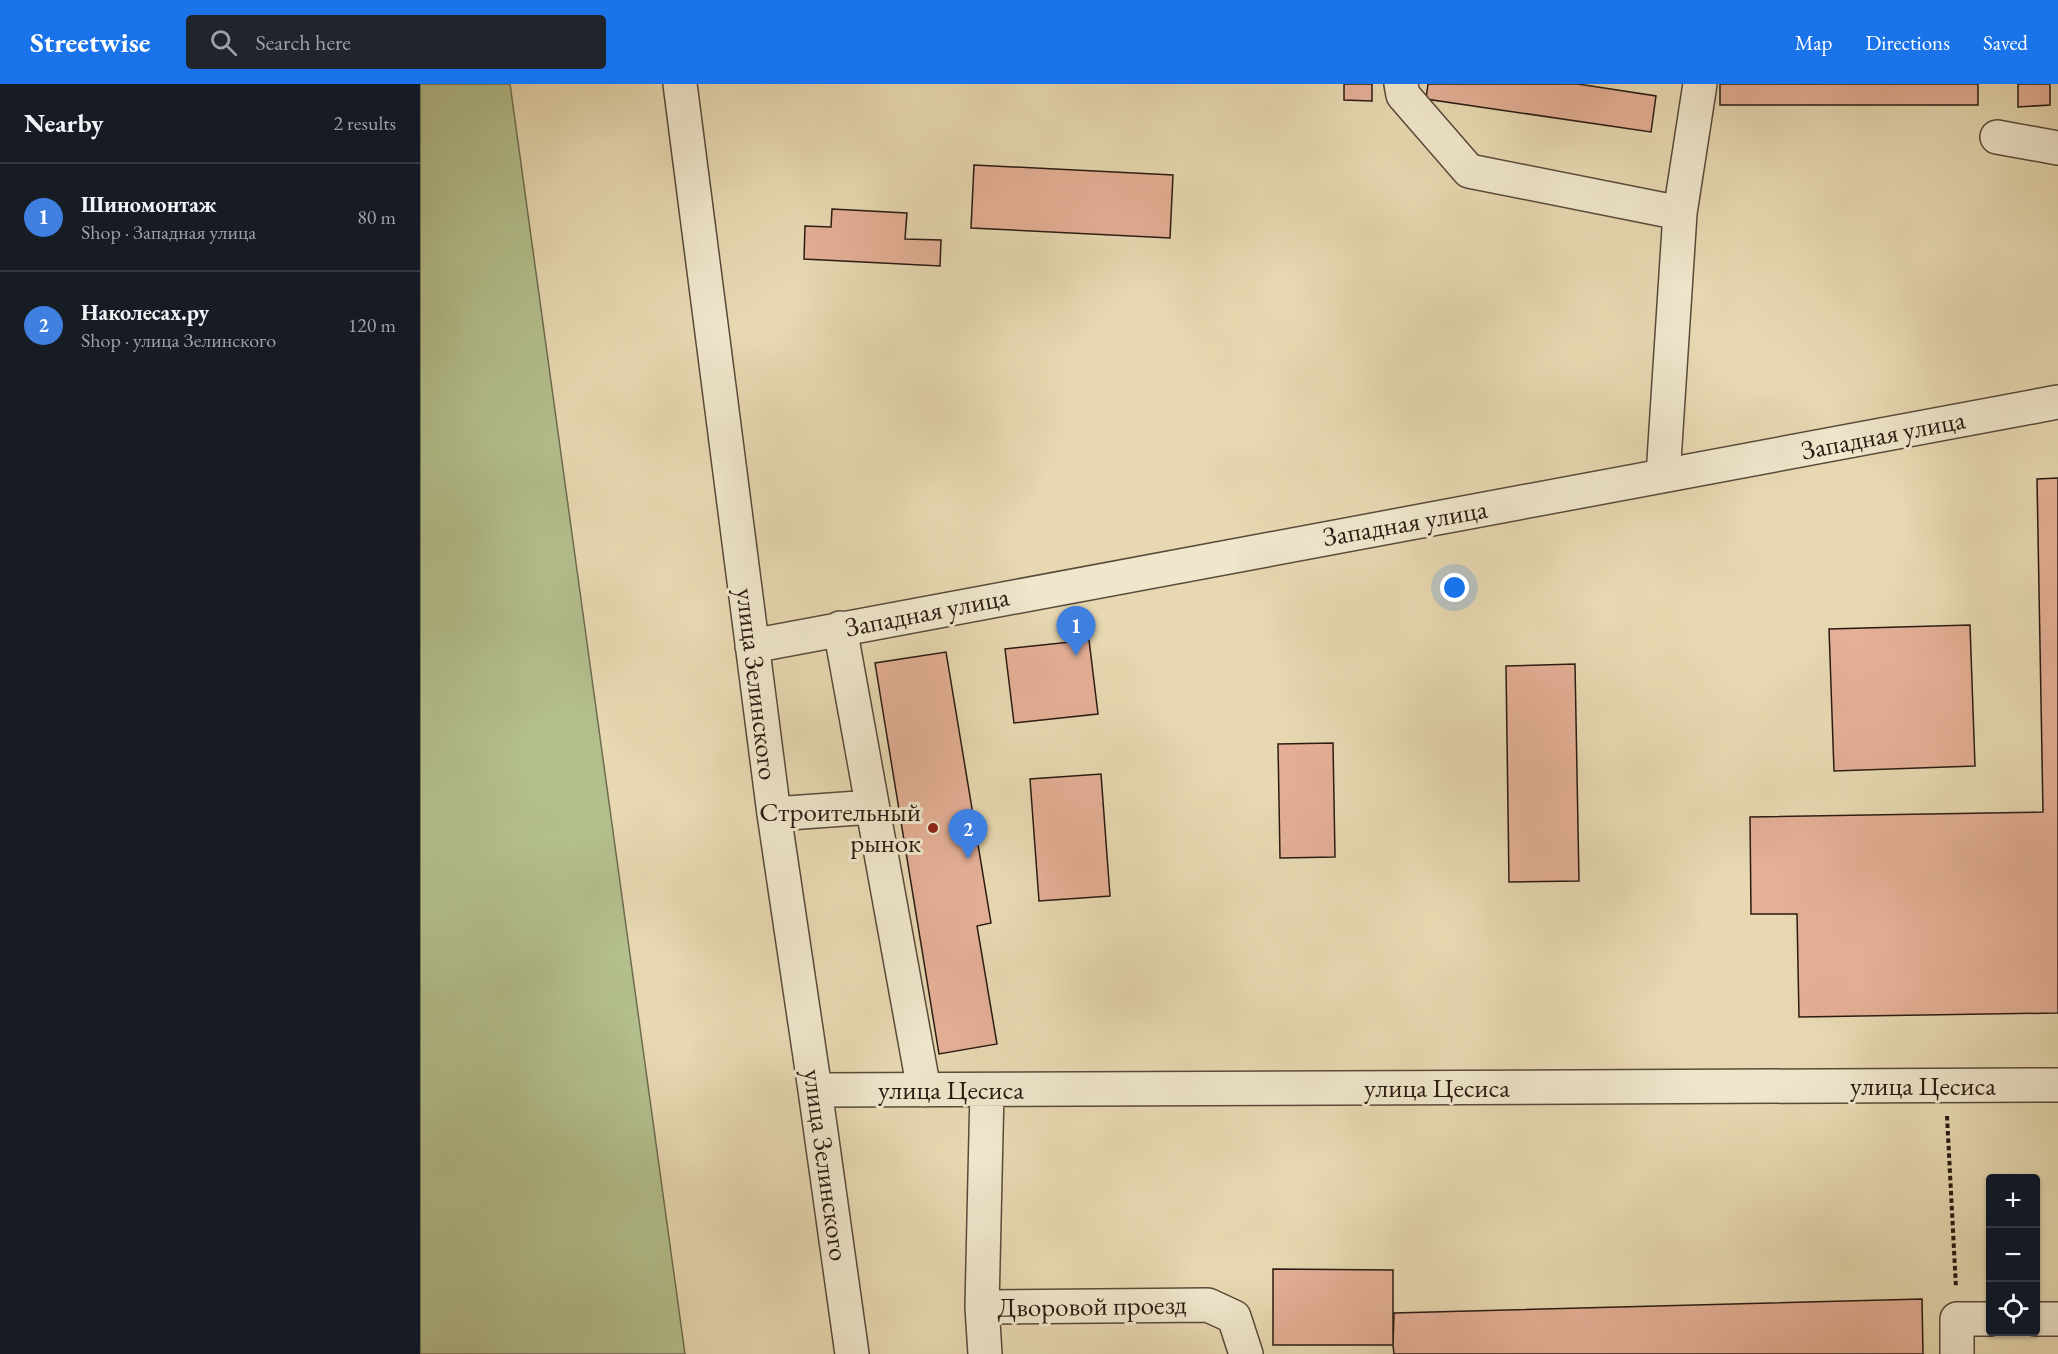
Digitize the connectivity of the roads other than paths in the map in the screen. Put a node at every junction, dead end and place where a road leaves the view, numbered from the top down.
1 (1401, 84) edge
2 (1694, 85) edge
3 (685, 90) edge
4 (1997, 137) dead end
5 (2058, 148) edge
6 (1680, 213) junction
7 (2058, 402) edge
8 (1663, 476) junction
9 (840, 628) junction
10 (752, 646) junction
11 (872, 807) junction
12 (774, 814) junction
13 (2058, 1085) edge
14 (987, 1089) junction
15 (815, 1090) junction
16 (924, 1090) junction
17 (981, 1307) junction
18 (1986, 1319) edge
19 (2040, 1319) edge
20 (2058, 1319) edge
21 (852, 1354) edge
22 (985, 1354) edge
23 (1246, 1354) edge
24 (1957, 1354) edge

1 - 6 street
2 - 6 street
3 - 10 street, улица Зелинского
4 - 5 street
6 - 8 street
7 - 8 street, Западная улица
8 - 9 street, Западная улица
9 - 10 street, Западная улица
9 - 11 street
10 - 12 street, улица Зелинского
11 - 12 street
11 - 16 street
12 - 15 street, улица Зелинского
13 - 14 street, улица Цесиса
14 - 16 street, улица Цесиса
14 - 17 street, Дворовой проезд
15 - 16 street, улица Цесиса
15 - 21 street, улица Зелинского
17 - 22 street
17 - 23 street, Дворовой проезд
18 - 24 street
19 - 20 street

